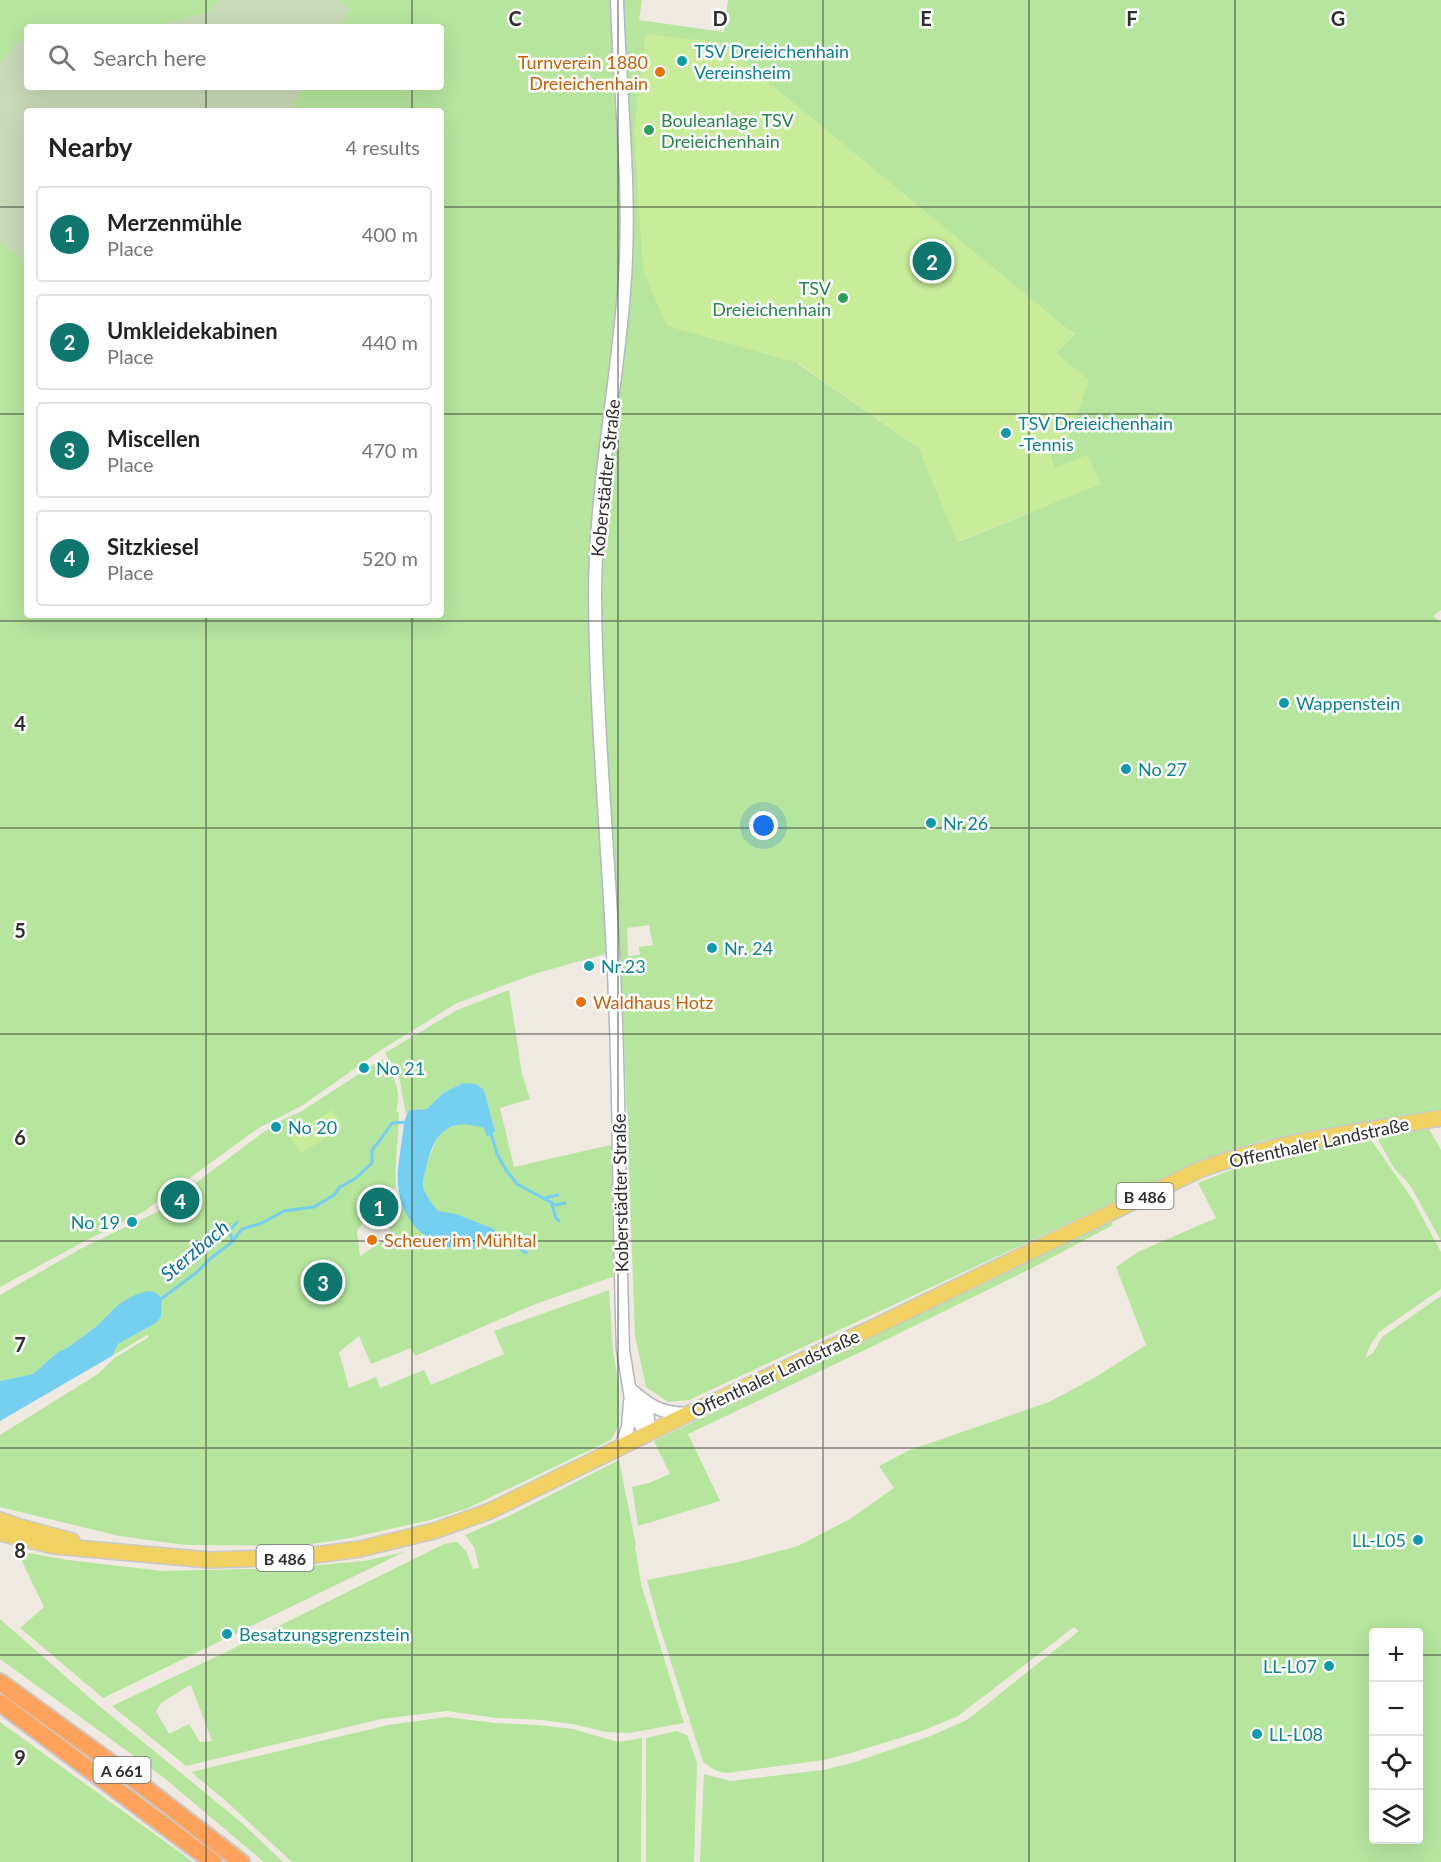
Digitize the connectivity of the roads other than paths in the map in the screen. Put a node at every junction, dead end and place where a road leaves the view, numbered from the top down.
1 (617, 0) edge
2 (1441, 1118) edge
3 (630, 1389) junction
4 (688, 1414) junction
5 (650, 1433) junction
6 (621, 1448) junction
7 (0, 1520) edge
8 (0, 1533) edge
9 (95, 1549) junction
10 (0, 1682) edge
11 (0, 1703) edge
12 (213, 1862) edge
13 (241, 1862) edge

1 - 3 street, Koberstädter Straße
2 - 4 main road, Offenthaler Landstraße / B 486
3 - 4 street
3 - 5 street
3 - 6 street
4 - 5 main road, Offenthaler Landstraße / B 486
5 - 6 main road, Offenthaler Landstraße / B 486
6 - 9 main road, Offenthaler Landstraße / B 486
7 - 9 main road, Offenthaler Landstraße / B 486
8 - 9 main road, Offenthaler Landstraße / B 486
10 - 13 highway, A 661
11 - 12 highway, A 661

